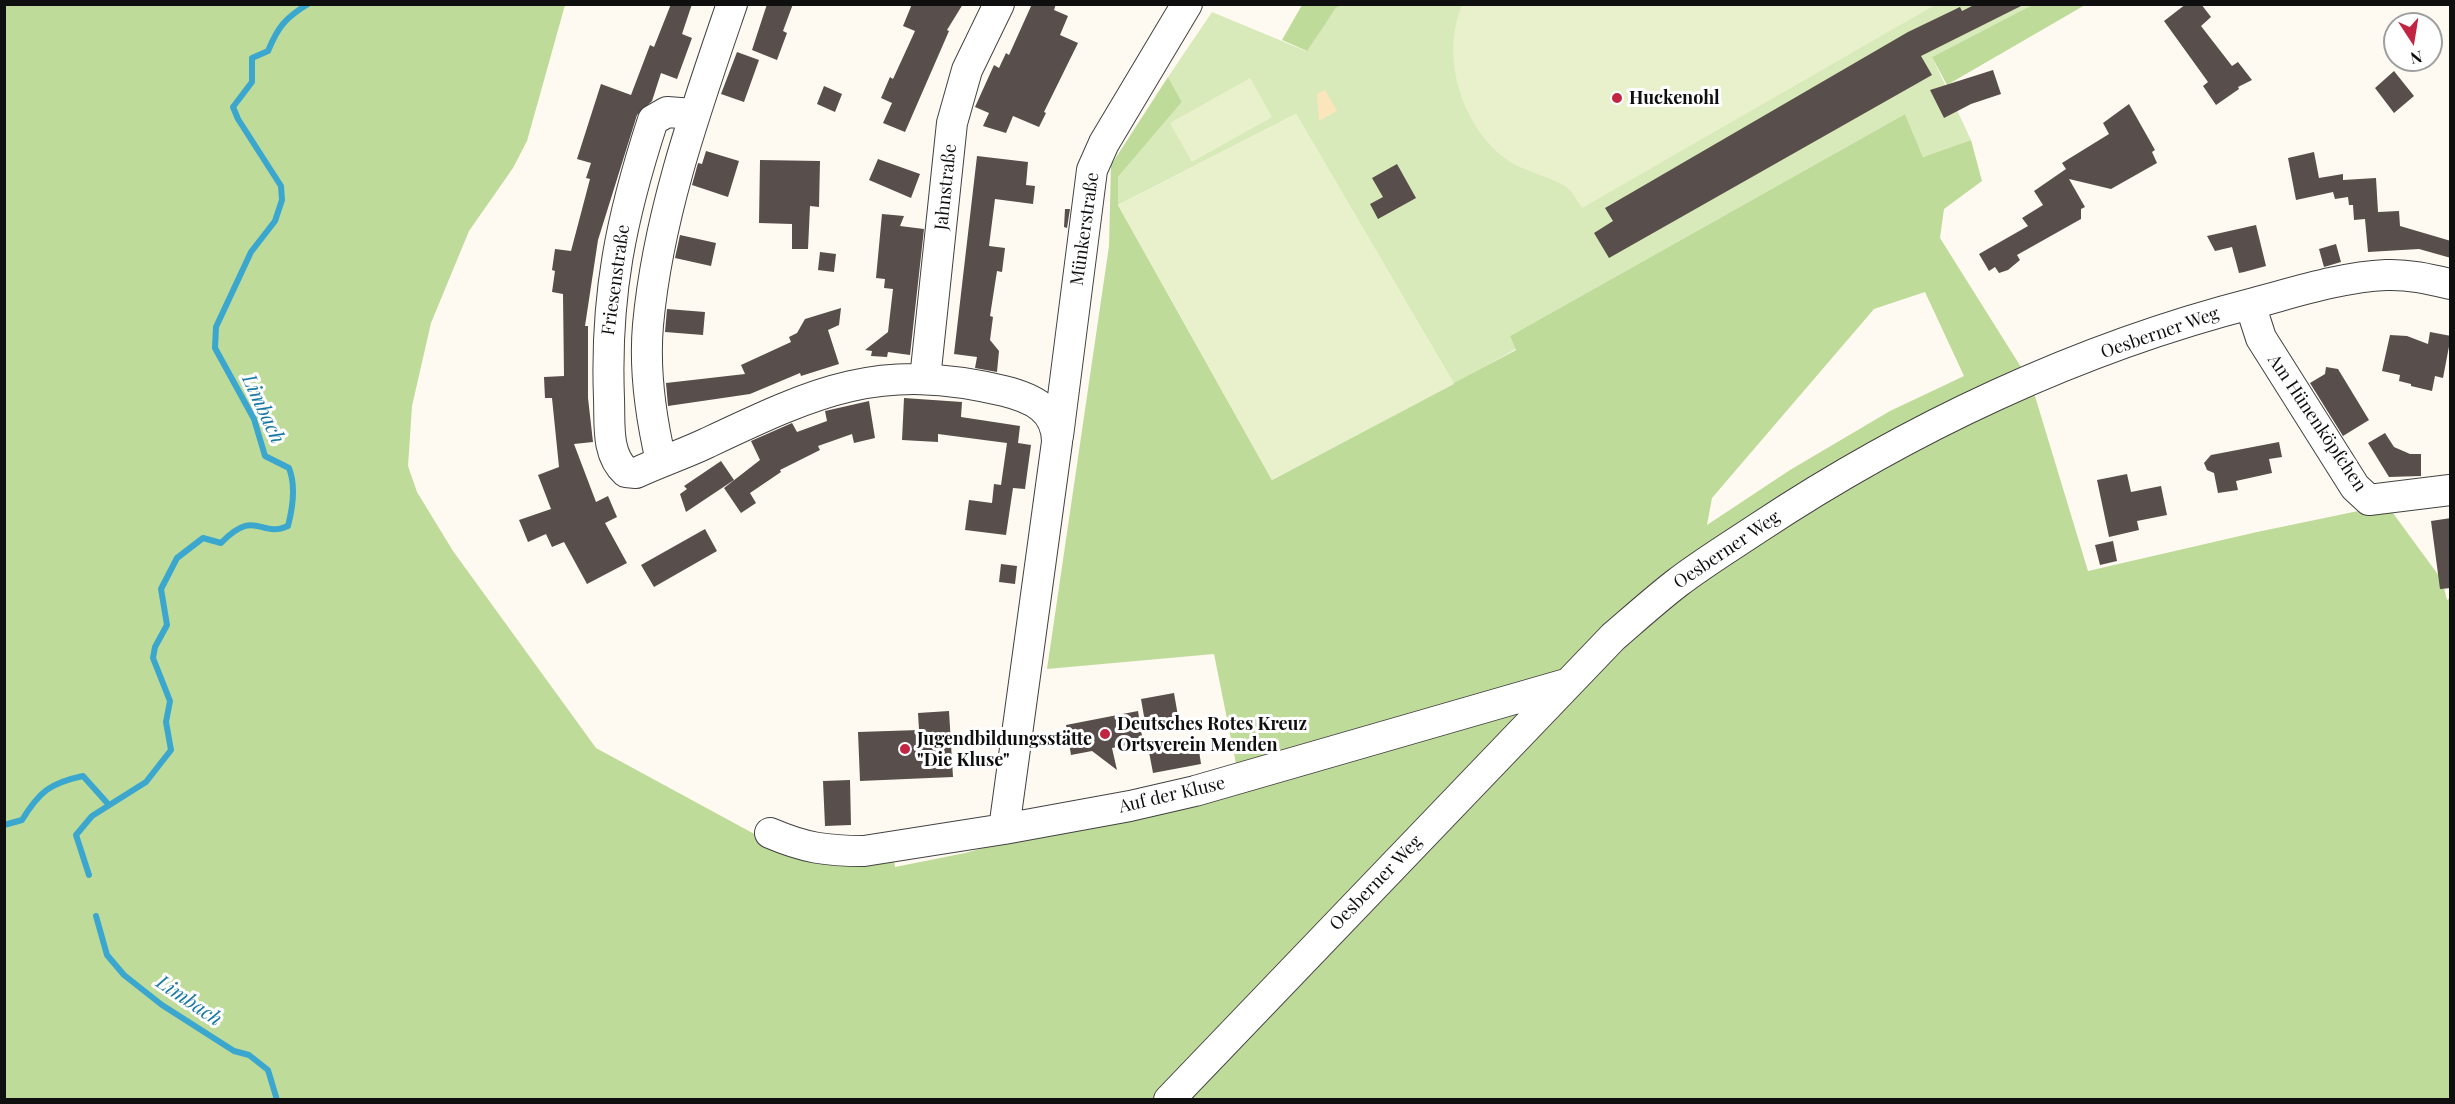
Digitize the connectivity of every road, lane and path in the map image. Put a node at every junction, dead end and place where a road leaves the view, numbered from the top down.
1 (732, 4) edge
2 (999, 4) edge
3 (1186, 4) edge
4 (694, 114) junction
5 (2451, 284) edge
6 (2250, 304) junction
7 (925, 379) junction
8 (1057, 436) junction
9 (649, 467) junction
10 (2451, 490) edge
11 (1566, 684) junction
12 (1004, 829) junction
13 (770, 833) dead end
14 (1169, 1100) edge

1 - 4 street, Friesenstraße
2 - 7 street, Jahnstraße
3 - 8 street, Münkerstraße
4 - 9 street, Friesenstraße
4 - 9 street, Friesenstraße
5 - 6 street, Oesberner Weg
6 - 10 street, Am Hünenköpfchen
6 - 11 street, Oesberner Weg
7 - 8 street
7 - 9 street
8 - 12 street, Münkerstraße
11 - 12 street, Auf der Kluse
11 - 14 street, Oesberner Weg
12 - 13 street, Auf der Kluse

